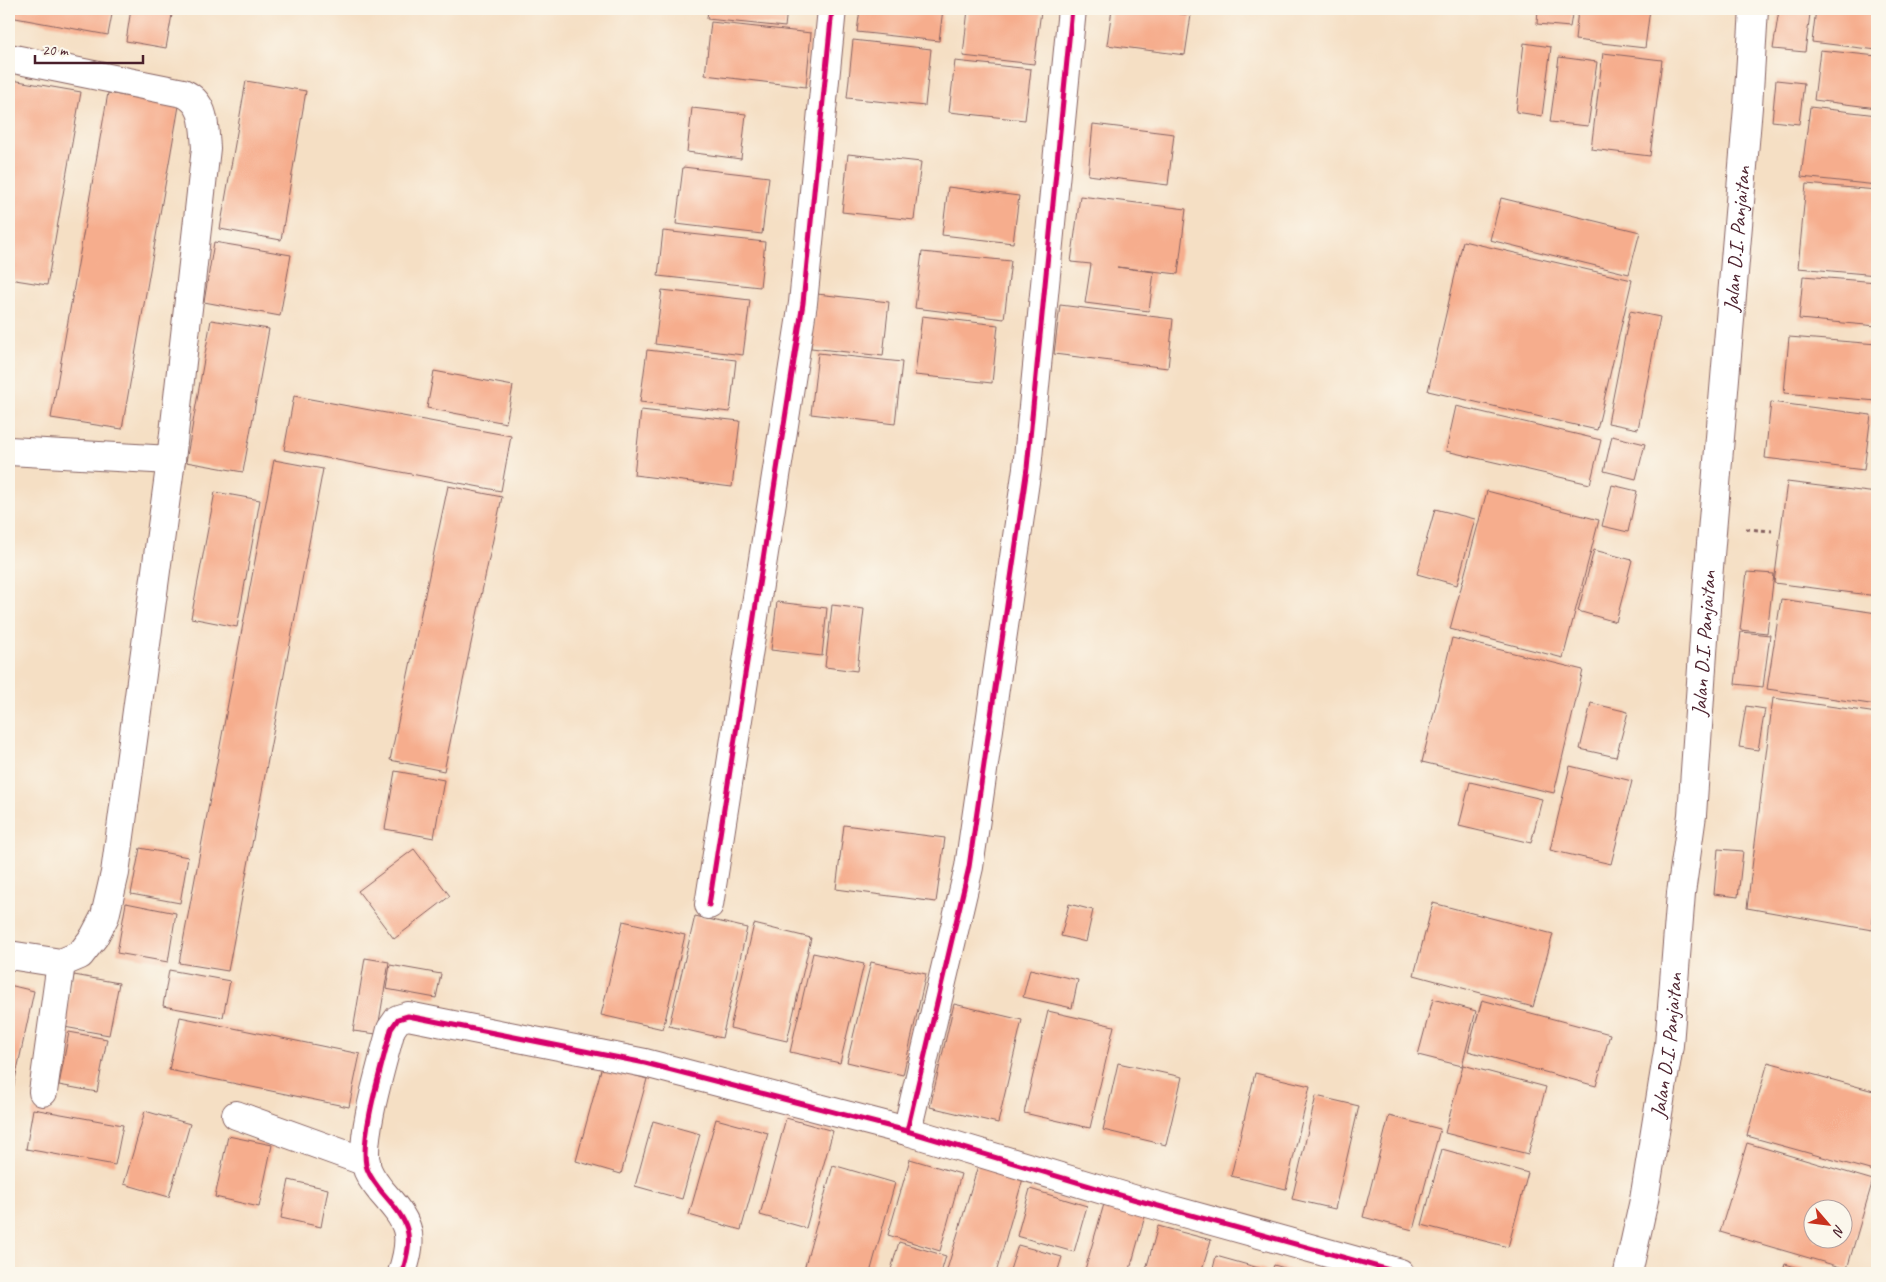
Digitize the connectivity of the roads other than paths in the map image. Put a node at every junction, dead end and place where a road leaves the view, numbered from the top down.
1 (832, 9) edge
2 (1072, 9) edge
3 (1754, 9) edge
4 (9, 58) edge
5 (9, 451) edge
6 (171, 460) junction
7 (709, 905) dead end
8 (9, 955) edge
9 (61, 963) junction
10 (43, 1092) dead end
11 (236, 1114) dead end
12 (907, 1131) junction
13 (366, 1162) junction
14 (402, 1273) edge
15 (1400, 1273) edge
16 (1628, 1273) edge

1 - 7 main road
2 - 12 main road
3 - 16 main road, Jalan D.I. Panjaitan
4 - 6 main road
5 - 6 main road
6 - 9 main road
8 - 9 main road
9 - 10 main road
11 - 13 main road
12 - 13 main road
12 - 15 main road
13 - 14 main road

